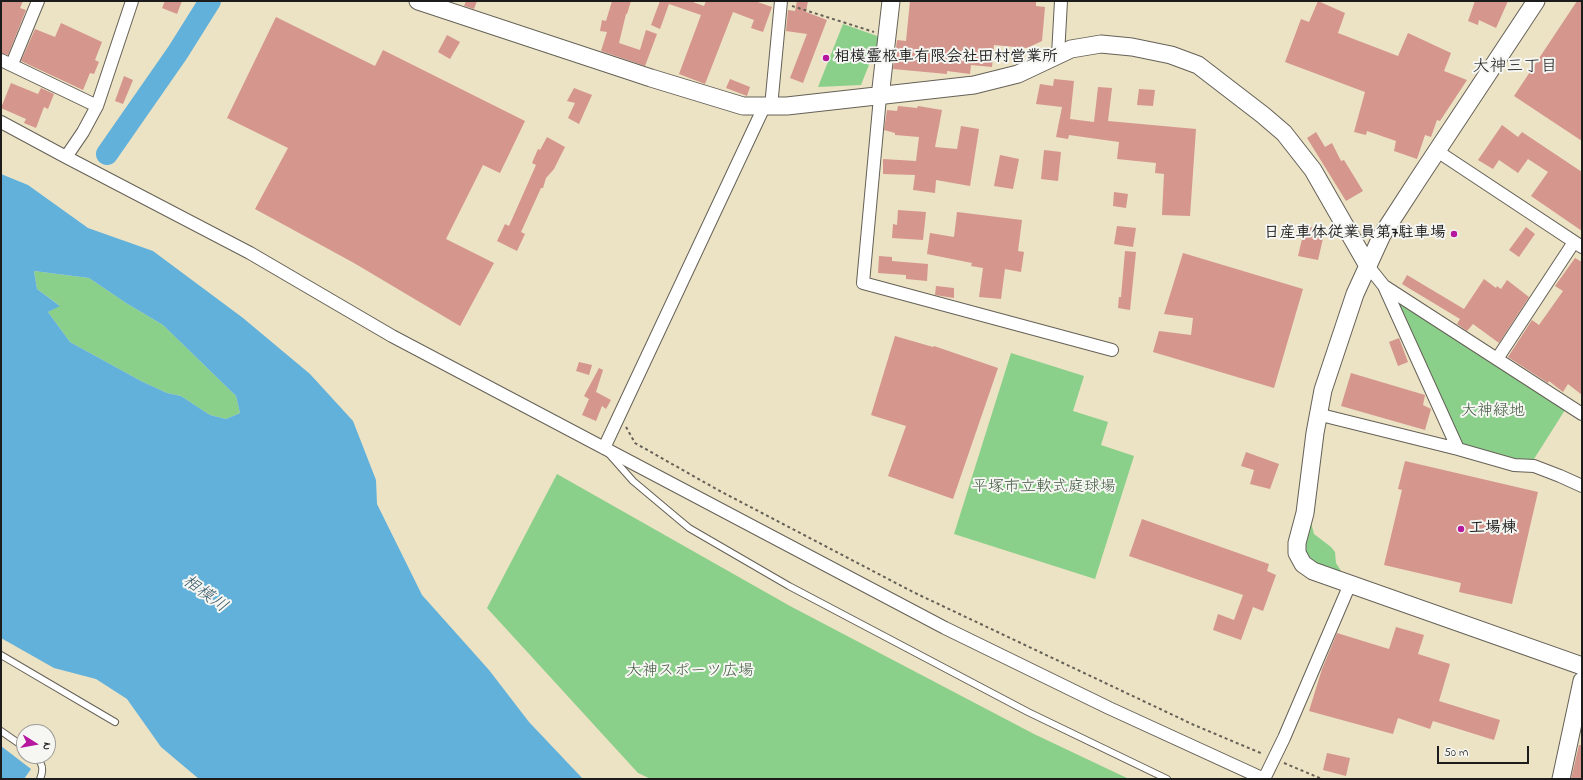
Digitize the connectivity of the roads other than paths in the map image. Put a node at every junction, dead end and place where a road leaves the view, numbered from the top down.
1 (38, 1) edge
2 (132, 1) edge
3 (891, 1) edge
4 (1061, 1) edge
5 (1536, 1) edge
6 (779, 2) edge
7 (427, 3) edge
8 (1058, 55) junction
9 (6, 62) edge
10 (880, 96) junction
11 (97, 106) junction
12 (767, 107) junction
13 (1, 122) edge
14 (1436, 151) junction
15 (66, 157) junction
16 (1578, 245) edge
17 (1368, 266) junction
18 (1386, 290) junction
19 (1112, 350) dead end
20 (1497, 359) junction
21 (1582, 414) edge
22 (1325, 416) dead end
23 (604, 448) junction
24 (1458, 449) junction
25 (1582, 486) edge
26 (1350, 584) junction
27 (1, 655) edge
28 (1582, 666) edge
29 (1582, 681) edge
30 (115, 722) dead end
31 (1, 731) edge
32 (16, 741) edge
33 (42, 764) edge
34 (40, 779) edge
35 (1167, 779) edge
36 (1264, 779) edge
37 (1561, 779) edge

1 - 9 street
2 - 11 street
3 - 10 street
4 - 8 street
5 - 14 street
6 - 12 street
7 - 12 street
8 - 10 street
8 - 17 street
9 - 11 street
10 - 12 street
10 - 19 street
11 - 15 street
12 - 23 street
13 - 15 street
14 - 16 street
14 - 17 street
15 - 23 street
16 - 20 street
17 - 18 street
17 - 26 street
18 - 20 street
18 - 24 street
20 - 21 street
22 - 24 street
23 - 35 lane
23 - 36 street
24 - 25 street
26 - 28 street
26 - 36 street
27 - 30 lane
29 - 37 street
31 - 32 lane
33 - 34 lane

